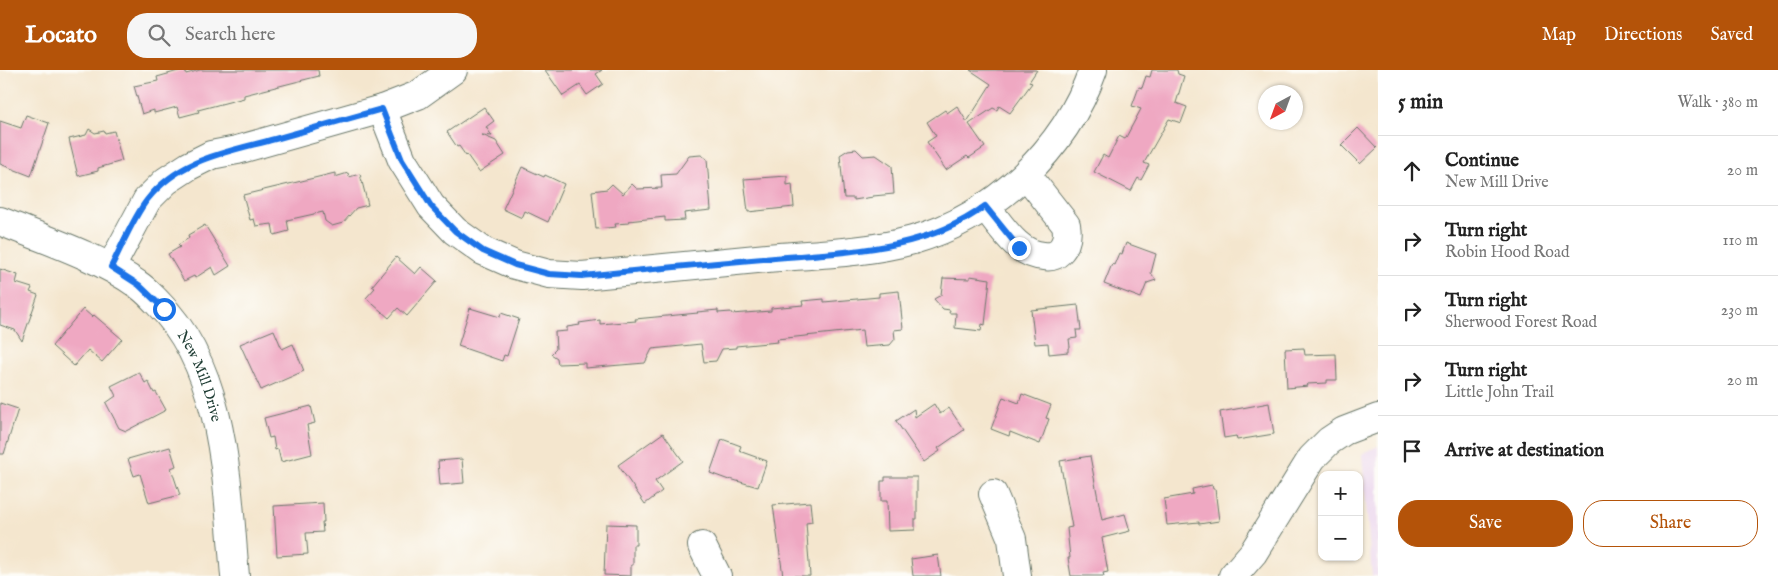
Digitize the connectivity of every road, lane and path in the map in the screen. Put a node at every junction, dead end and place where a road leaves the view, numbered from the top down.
1 (453, 70) edge
2 (1093, 70) edge
3 (382, 109) junction
4 (1026, 174) junction
5 (985, 206) junction
6 (0, 221) edge
7 (111, 267) junction
8 (1378, 418) edge
9 (993, 494) dead end
10 (702, 546) dead end
11 (235, 576) edge
12 (718, 576) edge
13 (1017, 576) edge
14 (1233, 576) edge

1 - 3 street
2 - 4 street
3 - 5 street
3 - 7 street
4 - 5 street
4 - 5 street
6 - 7 street, New Mill Drive
7 - 11 street, New Mill Drive
8 - 14 street
9 - 13 street
10 - 12 street

